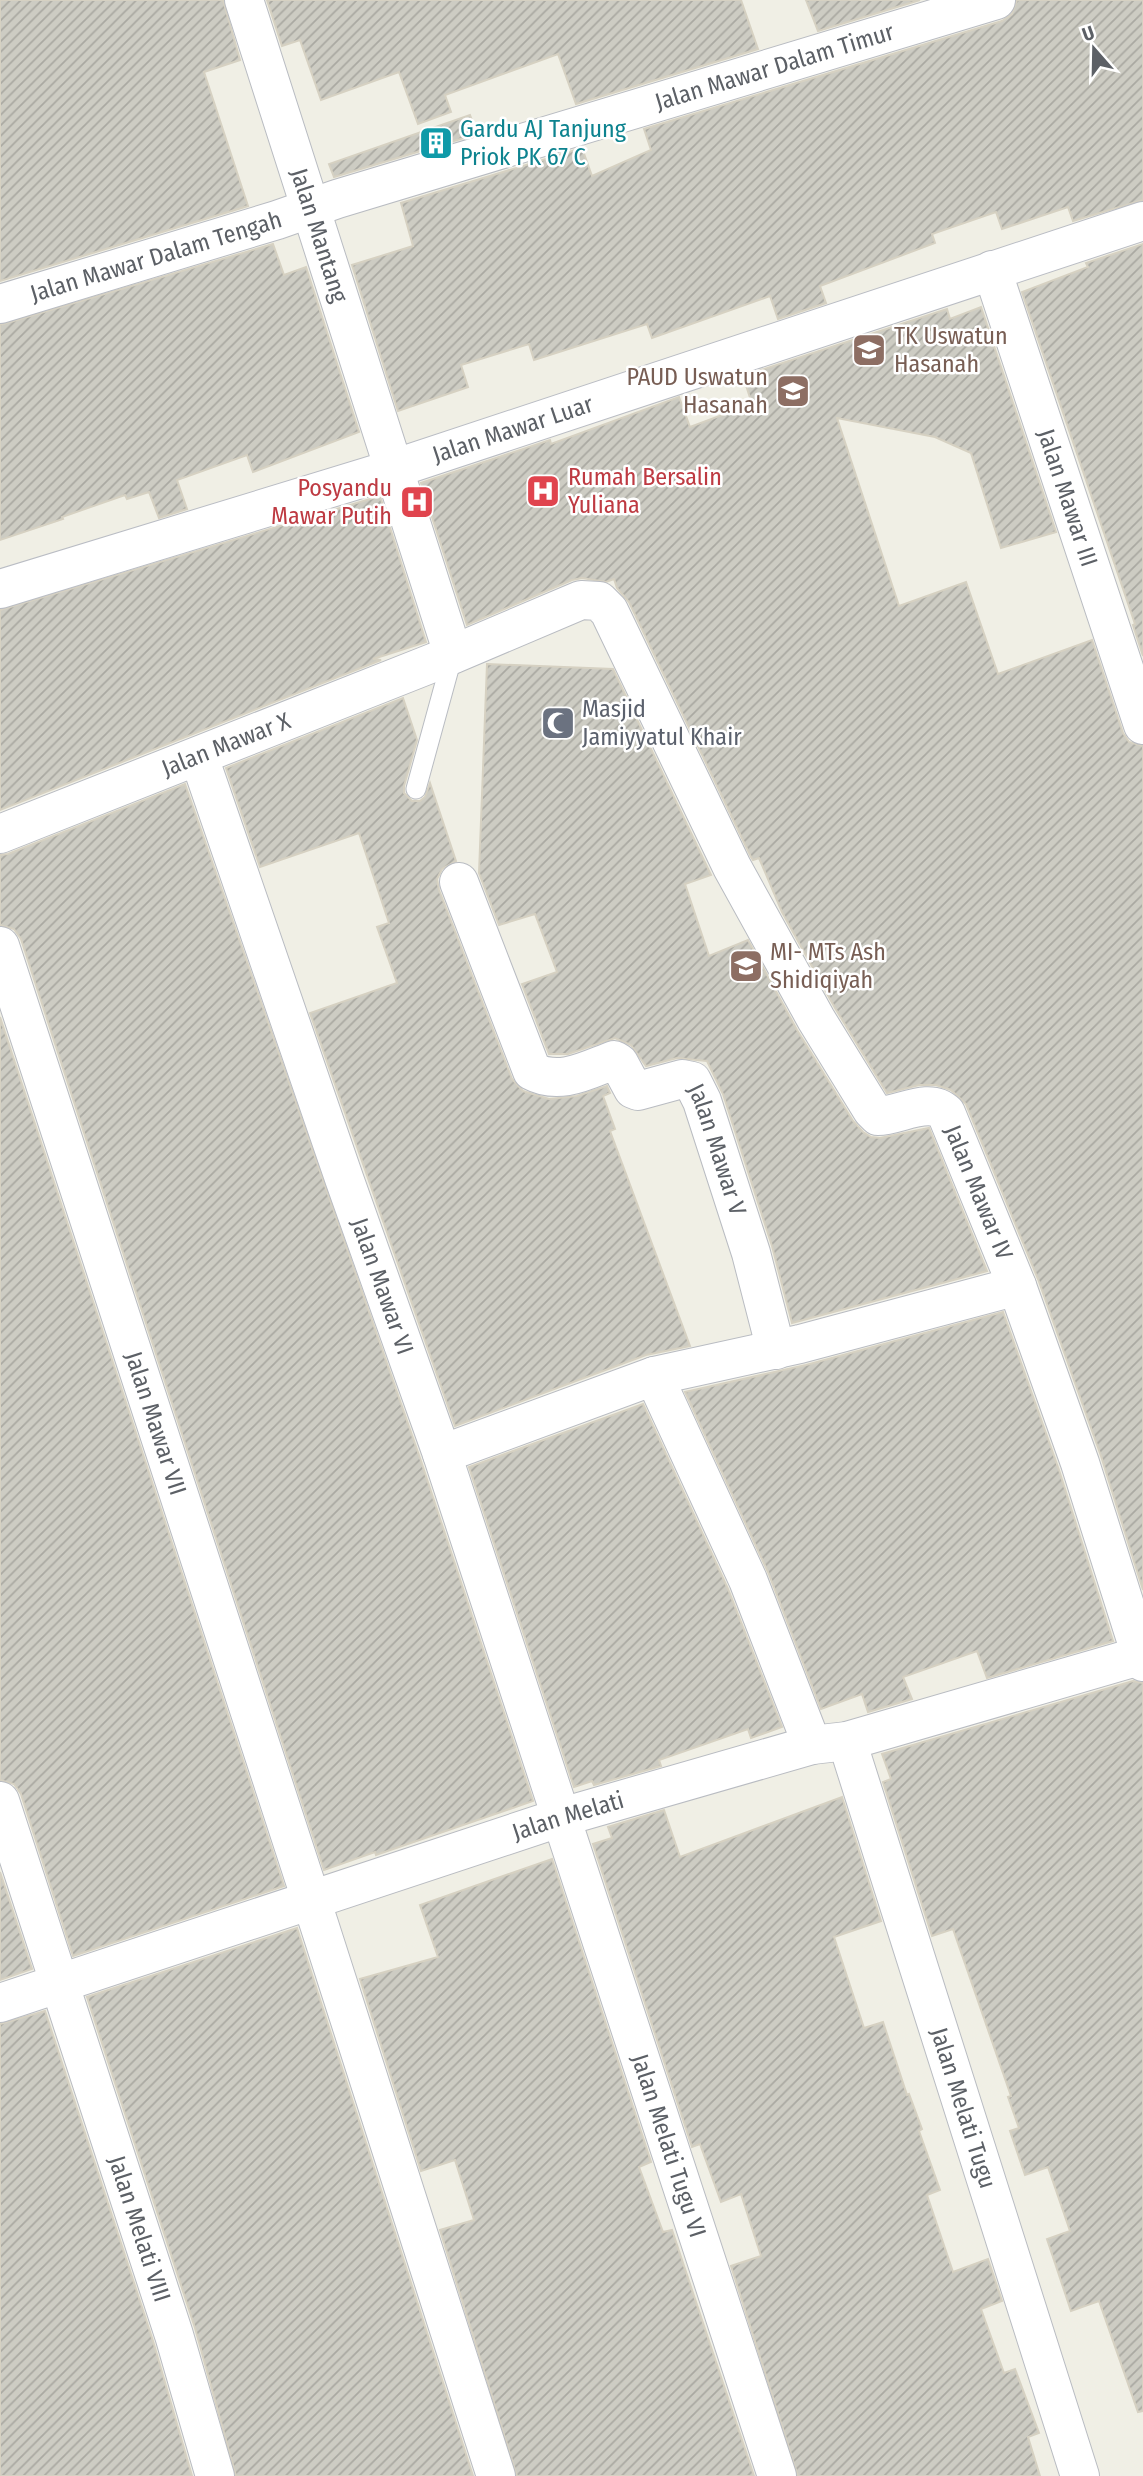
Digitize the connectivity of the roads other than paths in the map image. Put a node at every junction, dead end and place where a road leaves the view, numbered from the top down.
1 (244, 0) edge
2 (996, 0) edge
3 (311, 209) junction
4 (1143, 221) edge
5 (992, 270) junction
6 (0, 304) edge
7 (393, 470) junction
8 (0, 589) edge
9 (599, 601) joint
10 (453, 654) junction
11 (1143, 725) edge
12 (199, 757) junction
13 (416, 789) dead end
14 (0, 834) edge
15 (459, 882) dead end
16 (0, 946) edge
17 (1017, 1286) junction
18 (776, 1350) junction
19 (654, 1376) junction
20 (442, 1454) junction
21 (1142, 1657) edge
22 (830, 1743) junction
23 (0, 1801) edge
24 (562, 1817) junction
25 (310, 1900) junction
26 (59, 1983) junction
27 (0, 2003) edge
28 (215, 2476) edge
29 (496, 2476) edge
30 (777, 2476) edge
31 (1080, 2476) edge

1 - 3 street, Jalan Mantang
2 - 3 street, Jalan Mawar Dalam Timur
3 - 6 street, Jalan Mawar Dalam Tengah
3 - 7 street, Jalan Mantang
4 - 5 street, Jalan Mawar Luar
5 - 7 street, Jalan Mawar Luar
5 - 11 street, Jalan Mawar III
7 - 8 street, Jalan Mawar Luar
7 - 10 street
9 - 10 street, Jalan Mawar X
9 - 17 street, Jalan Mawar IV
10 - 12 street, Jalan Mawar X
10 - 13 lane
12 - 14 street, Jalan Mawar X
12 - 20 street, Jalan Mawar VI
15 - 18 street, Jalan Mawar V
16 - 25 street, Jalan Mawar VII
17 - 18 street
17 - 21 street, Jalan Mawar IV
18 - 19 street
19 - 20 street
19 - 22 street
20 - 24 street, Jalan Mawar VI
21 - 22 street, Jalan Melati
22 - 24 street, Jalan Melati
22 - 31 street, Jalan Melati Tugu
23 - 26 street, Jalan Melati VIII
24 - 25 street, Jalan Melati
24 - 30 street, Jalan Melati Tugu VI
25 - 26 street, Jalan Melati
25 - 29 street, Jalan Mawar VII
26 - 27 street, Jalan Melati
26 - 28 street, Jalan Melati VIII

